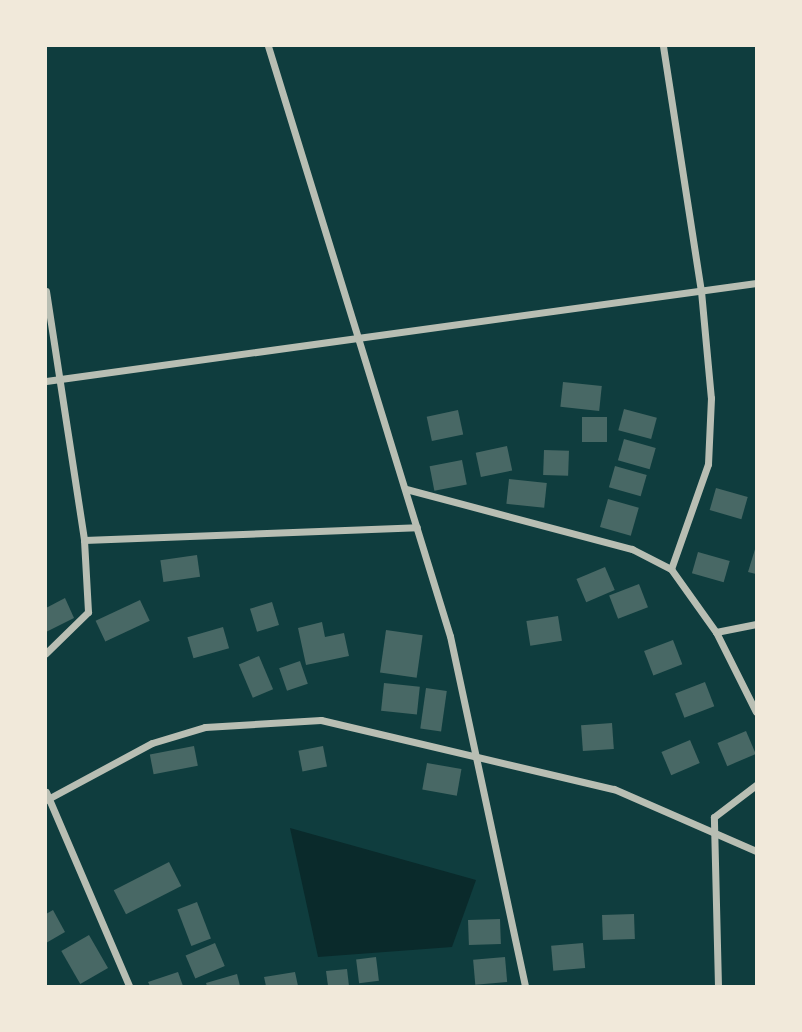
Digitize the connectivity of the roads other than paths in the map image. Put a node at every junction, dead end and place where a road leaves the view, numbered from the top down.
1 (268, 46) edge
2 (663, 46) edge
3 (757, 283) edge
4 (46, 291) edge
5 (701, 291) junction
6 (358, 338) junction
7 (58, 379) junction
8 (46, 381) edge
9 (406, 488) junction
10 (417, 527) junction
11 (84, 540) junction
12 (671, 569) junction
13 (757, 624) edge
14 (716, 632) junction
15 (46, 653) edge
16 (757, 712) edge
17 (479, 757) junction
18 (757, 785) edge
19 (47, 797) edge
20 (712, 833) junction
21 (757, 851) edge
22 (129, 986) edge
23 (525, 986) edge
24 (718, 986) edge

1 - 6 street
2 - 5 street
3 - 5 street
4 - 7 street
5 - 6 street
5 - 12 street
6 - 7 street
6 - 9 street
7 - 8 street
7 - 11 street
9 - 10 street
9 - 12 street
10 - 11 street
10 - 17 street
11 - 15 street
12 - 14 street
13 - 14 street
14 - 16 street
17 - 19 street
17 - 20 street
17 - 23 street
18 - 20 street
19 - 22 street
20 - 21 street
20 - 24 street

